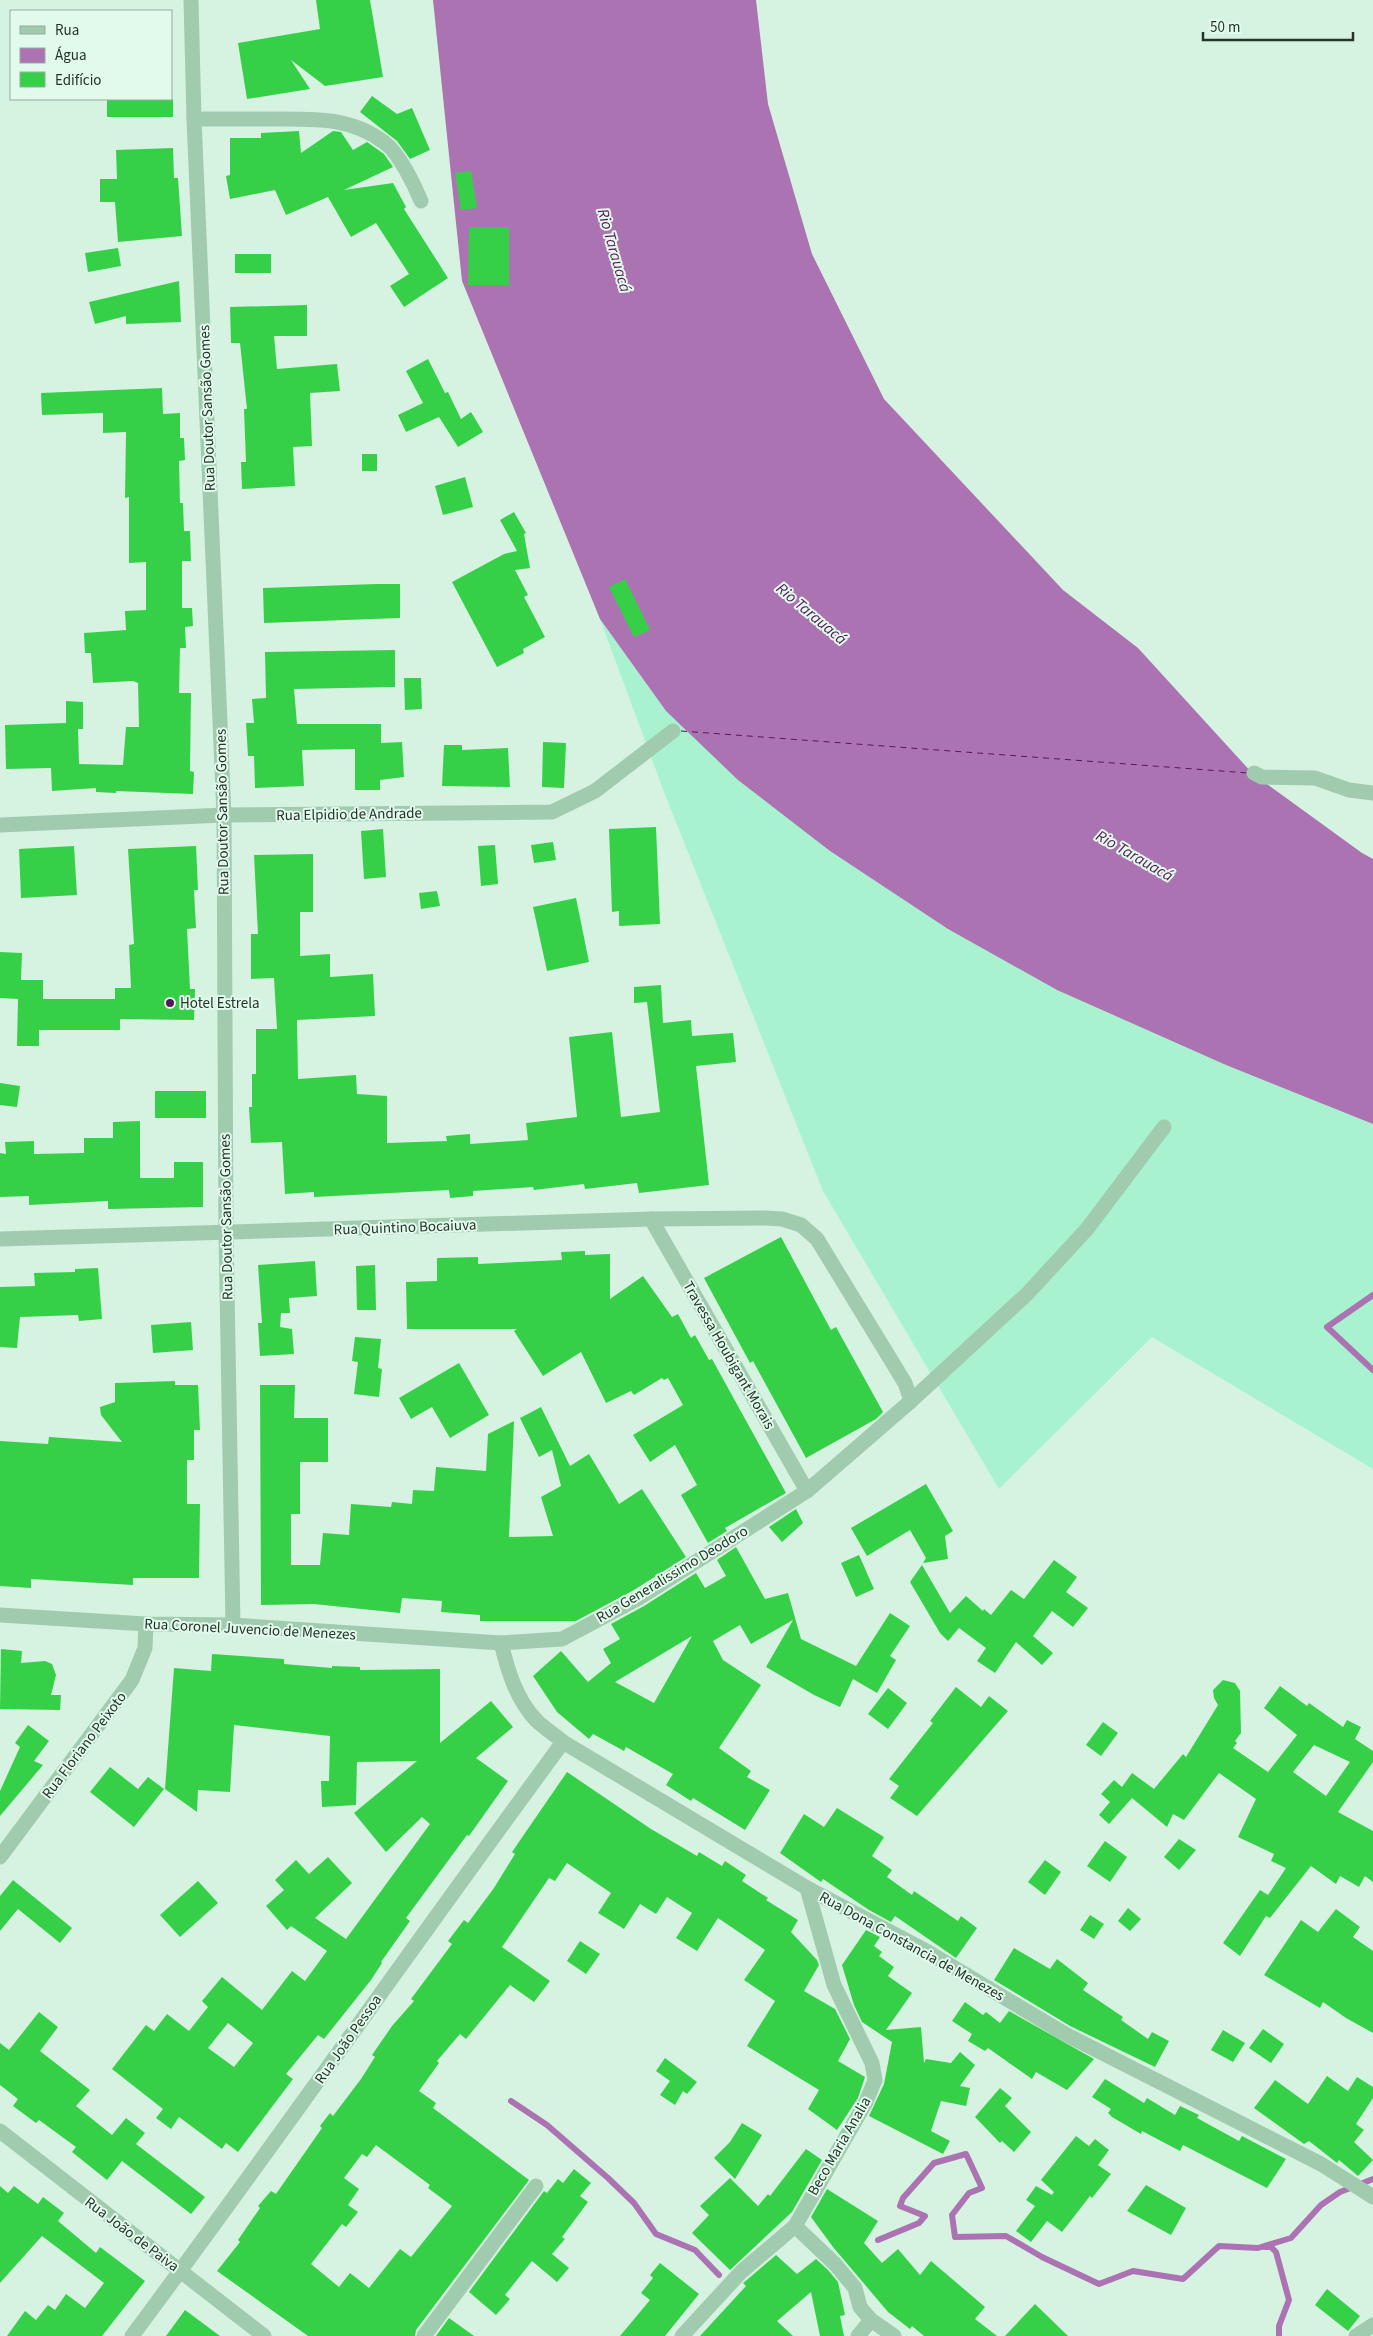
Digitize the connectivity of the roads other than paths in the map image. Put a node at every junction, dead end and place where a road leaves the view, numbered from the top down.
1 (191, 0) edge
2 (194, 119) junction
3 (421, 201) dead end
4 (673, 731) dead end
5 (1254, 773) dead end
6 (1373, 793) edge
7 (224, 815) junction
8 (0, 825) edge
9 (1164, 1126) dead end
10 (651, 1219) junction
11 (226, 1232) junction
12 (0, 1239) edge
13 (911, 1400) junction
14 (807, 1491) junction
15 (0, 1615) edge
16 (146, 1624) junction
17 (233, 1625) junction
18 (501, 1643) junction
19 (564, 1742) junction
20 (0, 1858) edge
21 (807, 1888) junction
22 (0, 2131) edge
23 (536, 2186) dead end
24 (1373, 2197) edge
25 (795, 2226) junction
26 (180, 2270) junction
27 (871, 2320) junction
28 (1373, 2325) edge
29 (132, 2336) edge
30 (264, 2336) edge
31 (424, 2336) edge
32 (682, 2336) edge
33 (858, 2336) edge
34 (894, 2336) edge
35 (1356, 2336) edge

1 - 2 street, Rua Doutor Sansão Gomes
2 - 3 street
2 - 7 street, Rua Doutor Sansão Gomes
4 - 7 street, Rua Elpidio de Andrade
5 - 6 street
7 - 8 street, Rua Elpidio de Andrade
7 - 11 street, Rua Doutor Sansão Gomes
9 - 13 street, Rua Generalissimo Deodoro
10 - 11 street, Rua Quintino Bocaiuva
10 - 13 street, Rua Quintino Bocaiuva
10 - 14 street, Travessa Houbigant Morais
11 - 12 street, Rua Quintino Bocaiuva
11 - 17 street, Rua Doutor Sansão Gomes
13 - 14 street, Rua Generalissimo Deodoro
14 - 18 street, Rua Generalissimo Deodoro
15 - 16 street, Rua Coronel Juvencio de Menezes
16 - 17 street, Rua Coronel Juvencio de Menezes
16 - 20 street, Rua Floriano Peixoto
17 - 18 street, Rua Coronel Juvencio de Menezes
18 - 19 street, Rua Dona Constancia de Menezes
19 - 21 street, Rua Dona Constancia de Menezes
19 - 26 street, Rua João Pessoa
21 - 24 street, Rua Dona Constancia de Menezes
21 - 25 street, Beco Maria Analia
22 - 26 street, Rua João de Paiva
23 - 31 street
25 - 27 street
25 - 32 street, Beco Maria Analia
26 - 29 street, Rua João Pessoa
26 - 30 street, Rua João de Paiva
27 - 33 street
27 - 34 street
28 - 35 street

